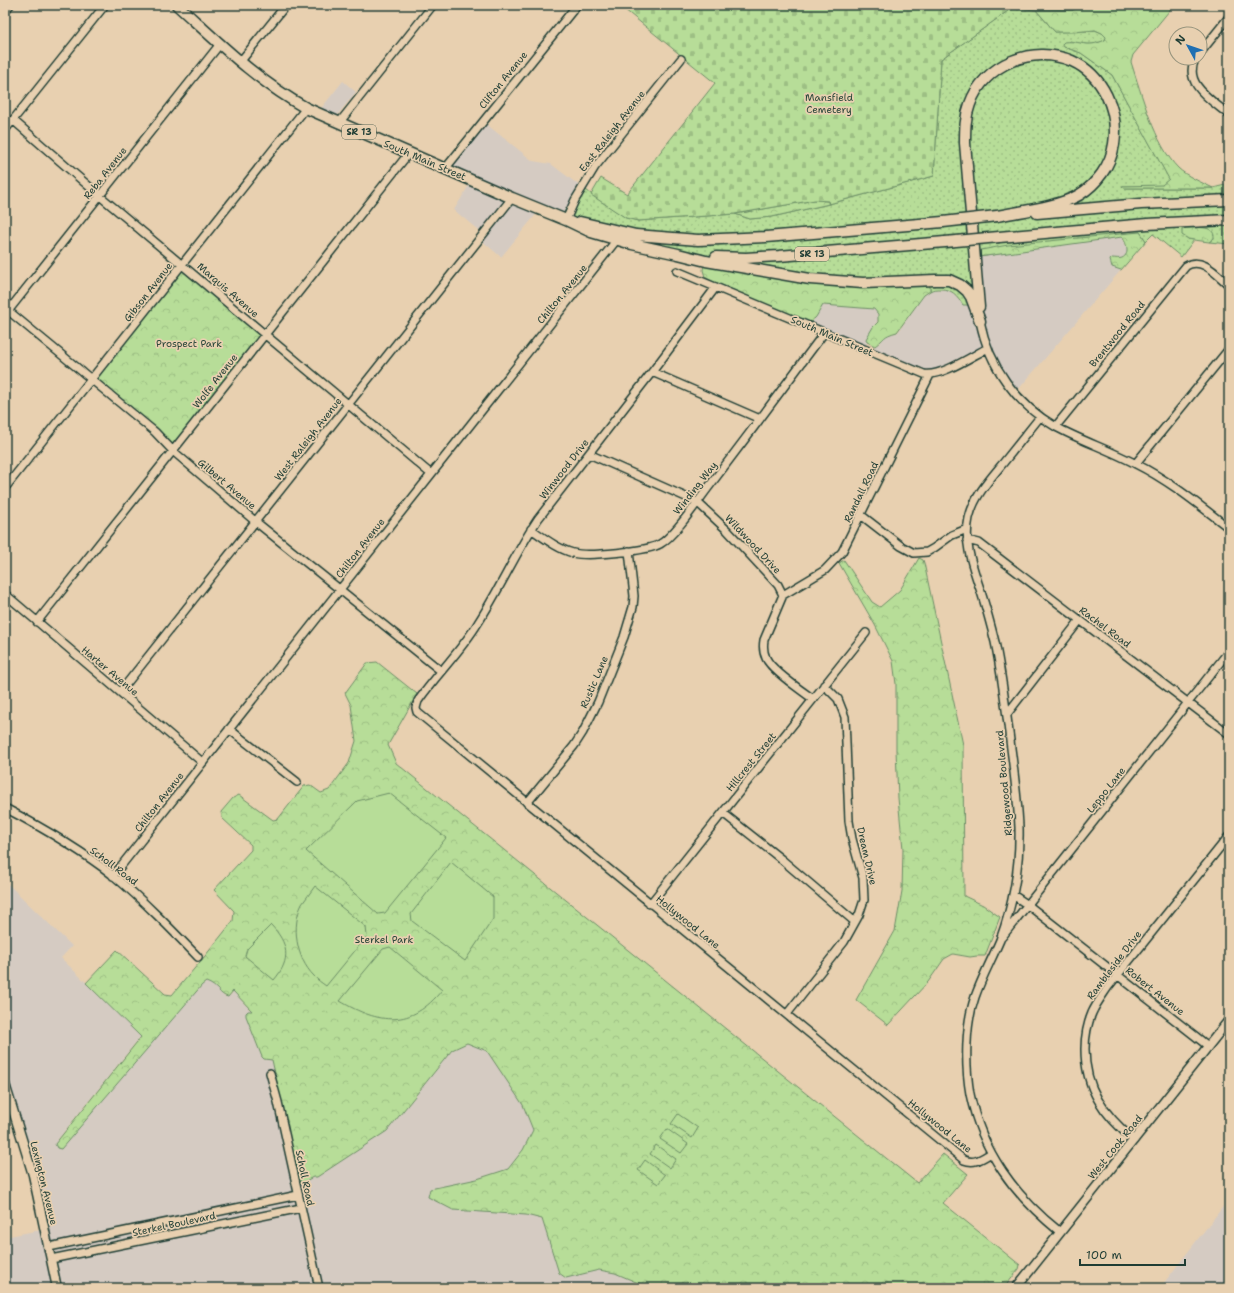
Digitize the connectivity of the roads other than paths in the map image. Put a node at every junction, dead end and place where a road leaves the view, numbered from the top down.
1 (10, 5) edge
2 (105, 5) edge
3 (176, 5) edge
4 (433, 5) edge
5 (577, 5) edge
6 (284, 6) edge
7 (5, 11) edge
8 (1229, 17) edge
9 (1208, 43) edge
10 (220, 44) junction
11 (681, 59) dead end
12 (240, 62) junction
13 (1192, 66) edge
14 (306, 108) junction
15 (1229, 115) edge
16 (13, 120) junction
17 (339, 123) junction
18 (5, 130) edge
19 (409, 154) junction
20 (445, 168) junction
21 (100, 196) junction
22 (512, 198) junction
23 (1229, 200) edge
24 (997, 216) junction
25 (566, 220) junction
26 (1229, 220) edge
27 (620, 236) junction
28 (678, 254) junction
29 (182, 264) junction
30 (677, 271) dead end
31 (1229, 285) edge
32 (716, 287) junction
33 (6, 311) edge
34 (980, 321) junction
35 (824, 333) junction
36 (265, 335) junction
37 (988, 348) junction
38 (1229, 349) edge
39 (652, 372) junction
40 (930, 375) junction
41 (91, 380) junction
42 (348, 405) junction
43 (1040, 417) junction
44 (760, 419) junction
45 (1056, 426) junction
46 (173, 451) junction
47 (589, 454) junction
48 (1136, 463) junction
49 (431, 474) junction
50 (5, 488) edge
51 (697, 502) junction
52 (861, 514) junction
53 (256, 522) junction
54 (1229, 528) edge
55 (531, 529) junction
56 (968, 529) junction
57 (967, 540) junction
58 (629, 551) junction
59 (340, 590) junction
60 (5, 594) edge
61 (783, 595) junction
62 (1080, 620) junction
63 (37, 622) junction
64 (866, 633) dead end
65 (1229, 651) edge
66 (441, 671) junction
67 (824, 685) junction
68 (120, 692) junction
69 (813, 699) junction
70 (1189, 702) junction
71 (1007, 714) junction
72 (229, 729) junction
73 (1229, 734) edge
74 (202, 762) junction
75 (297, 782) dead end
76 (527, 803) junction
77 (5, 808) edge
78 (723, 813) junction
79 (1229, 836) edge
80 (113, 876) junction
81 (1013, 895) junction
82 (650, 904) junction
83 (1028, 905) junction
84 (855, 922) junction
85 (999, 941) junction
86 (198, 957) dead end
87 (1118, 974) junction
88 (787, 1014) junction
89 (1229, 1020) edge
90 (1208, 1046) junction
91 (270, 1073) dead end
92 (5, 1084) edge
93 (1134, 1140) junction
94 (991, 1153) junction
95 (298, 1195) junction
96 (301, 1208) junction
97 (1060, 1232) junction
98 (48, 1247) junction
99 (51, 1260) junction
100 (57, 1288) edge
101 (319, 1288) edge
102 (1016, 1288) edge

1 - 7 street
2 - 16 street
3 - 10 highway, South Main Street / SR 13
4 - 17 street
5 - 20 street, Clifton Avenue
6 - 12 street
8 - 9 street
10 - 12 highway, South Main Street / SR 13
10 - 21 street, Reba Avenue
11 - 25 street, East Raleigh Avenue
12 - 14 highway, South Main Street / SR 13
13 - 15 street
14 - 17 highway, South Main Street / SR 13
14 - 29 street, Gibson Avenue
16 - 18 street
16 - 21 street, Marquis Avenue
17 - 19 highway, South Main Street / SR 13
19 - 20 highway, South Main Street / SR 13
19 - 36 street, Wolfe Avenue
20 - 22 highway, South Main Street / SR 13
21 - 29 street, Marquis Avenue
21 - 33 street, Reba Avenue
22 - 25 highway, South Main Street / SR 13
22 - 42 street, West Raleigh Avenue
23 - 24 highway, SR 13
24 - 27 highway, South Main Street / SR 13, bridge
24 - 34 highway
25 - 27 highway, South Main Street / SR 13
26 - 28 highway, SR 13, bridge
27 - 28 highway, South Main Street / SR 13
27 - 49 street, Chilton Avenue
28 - 34 highway
29 - 36 street, Marquis Avenue
29 - 41 street, Gibson Avenue
30 - 32 street, South Main Street
31 - 45 street, Brentwood Road
32 - 35 street, South Main Street
32 - 39 street, Winwood Drive
33 - 41 street, Gilbert Avenue
34 - 37 street
35 - 40 street, South Main Street
35 - 44 street, Winding Way
36 - 42 street, Marquis Avenue
36 - 46 street, Wolfe Avenue
37 - 40 street
37 - 43 street
38 - 48 street
39 - 44 street
39 - 47 street, Winwood Drive
40 - 52 street, Randall Road
41 - 46 street, Gilbert Avenue
41 - 50 street, Gibson Avenue
42 - 49 street, Marquis Avenue
42 - 53 street, West Raleigh Avenue
43 - 45 street
43 - 56 street, Ridgewood Boulevard
44 - 51 street, Winding Way
45 - 48 street
46 - 53 street, Gilbert Avenue
46 - 63 street, Wolfe Avenue
47 - 51 street, Wildwood Drive
47 - 55 street, Winwood Drive
48 - 54 street
49 - 59 street, Chilton Avenue
51 - 58 street, Winding Way
51 - 61 street, Wildwood Drive
52 - 56 street
52 - 61 street, Randall Road
53 - 59 street, Gilbert Avenue
53 - 68 street, West Raleigh Avenue
55 - 58 street, Winding Way
55 - 66 street, Winwood Drive
56 - 57 street, Ridgewood Boulevard
57 - 62 street, Rachel Road
57 - 71 street, Ridgewood Boulevard
58 - 76 street, Rustic Lane
59 - 66 street, Gilbert Avenue
59 - 72 street, Chilton Avenue
60 - 63 street, Harter Avenue
61 - 69 street
62 - 70 street, Rachel Road
62 - 71 street
63 - 68 street, Harter Avenue
64 - 67 street, Hillcrest Street
65 - 70 street, Leppo Lane
66 - 76 street, Hollywood Lane
67 - 69 street, Hillcrest Street
67 - 84 street, Dream Drive
68 - 74 street, Harter Avenue
69 - 78 street, Hillcrest Street
70 - 73 street, Rachel Road
70 - 83 street, Leppo Lane
71 - 81 street, Ridgewood Boulevard
72 - 74 street, Chilton Avenue
72 - 75 street
74 - 80 street, Chilton Avenue
76 - 82 street, Hollywood Lane
77 - 80 street, Scholl Road
78 - 82 street, Hillcrest Street
78 - 84 street
79 - 87 street, Rambleside Drive
80 - 86 street, Scholl Road
81 - 83 street, Robert Avenue
81 - 85 street, Ridgewood Boulevard
82 - 88 street, Hollywood Lane
83 - 85 street, Leppo Lane
83 - 87 street, Robert Avenue
84 - 88 street, Dream Drive
85 - 94 street, Ridgewood Boulevard
87 - 90 street, Robert Avenue
87 - 93 street, Rambleside Drive
88 - 94 street, Hollywood Lane
89 - 90 main road, West Cook Road
90 - 93 main road, West Cook Road
91 - 95 street, Scholl Road
92 - 98 main road, Lexington Avenue
93 - 97 main road, West Cook Road
94 - 97 street, Ridgewood Boulevard
95 - 96 street, Scholl Road
95 - 98 street, Sterkel Boulevard
96 - 99 street, Sterkel Boulevard
96 - 101 street, Scholl Road
97 - 102 main road, West Cook Road
98 - 99 main road, Lexington Avenue
99 - 100 main road, Lexington Avenue

